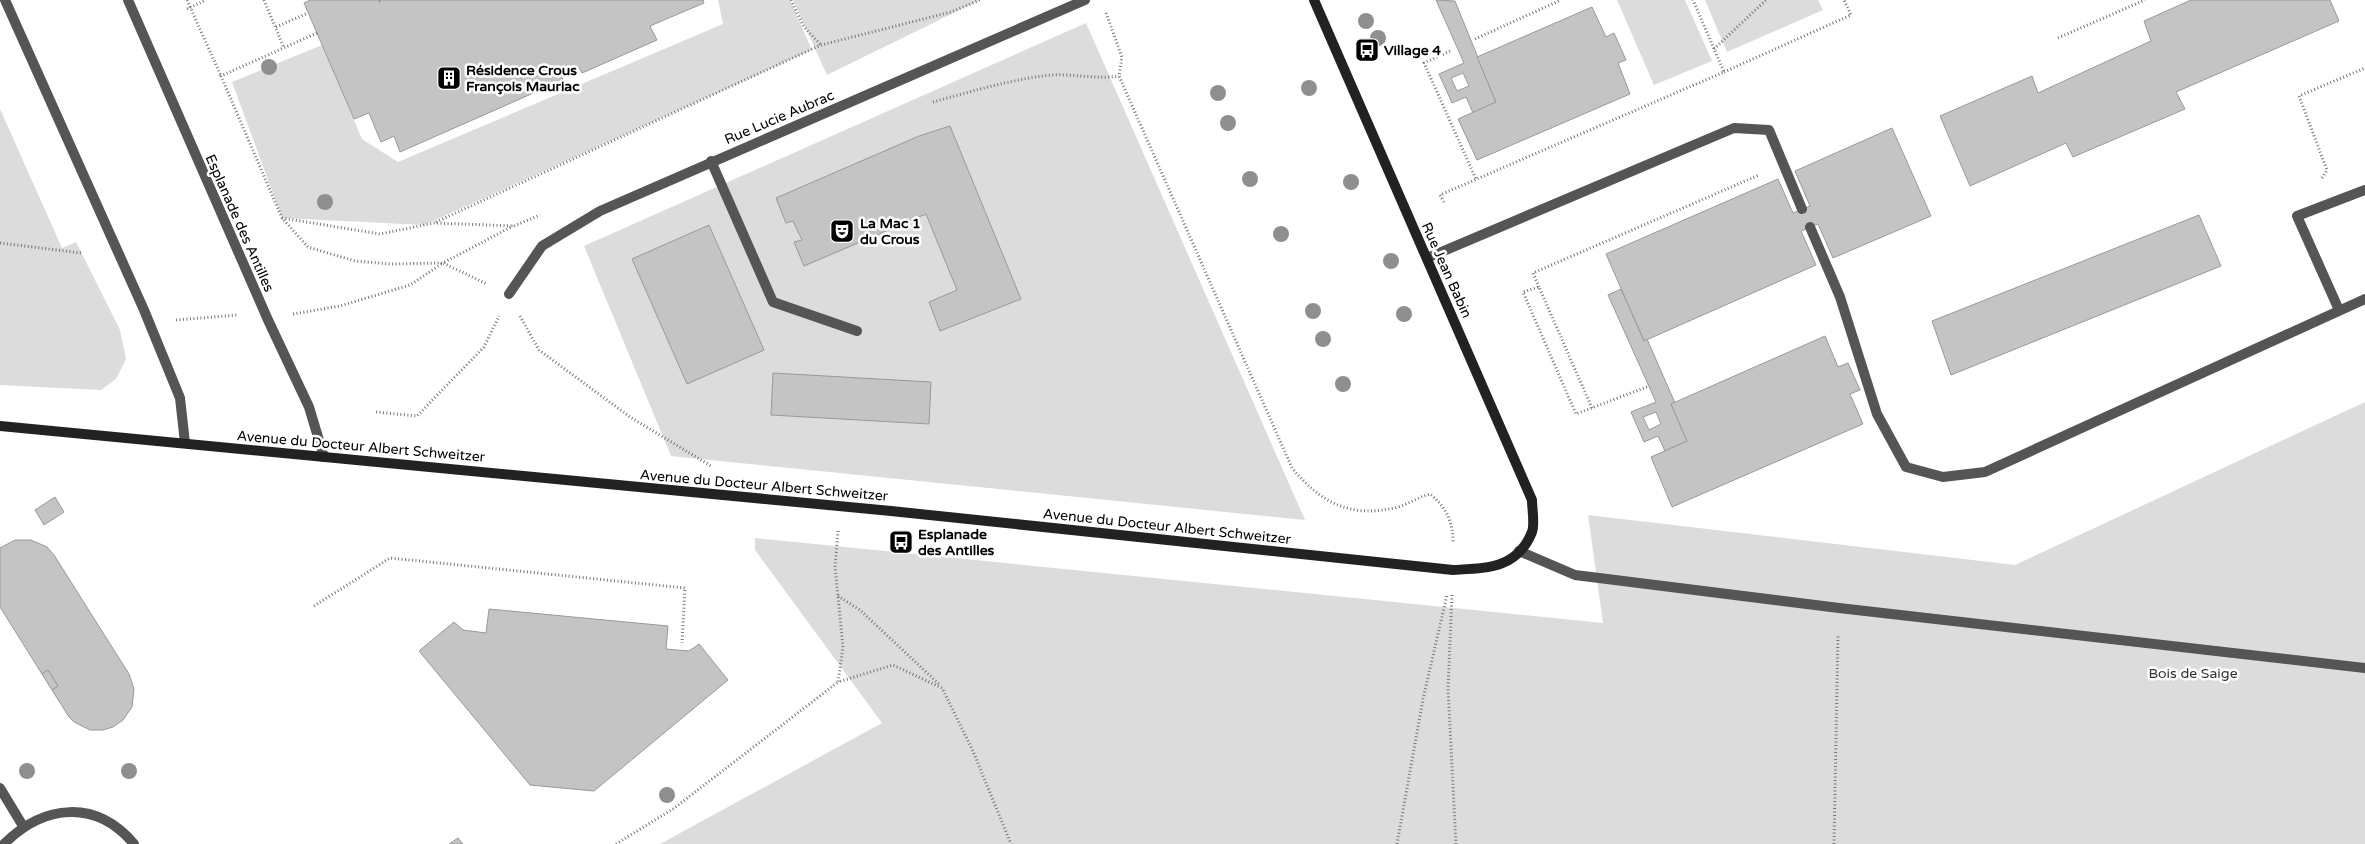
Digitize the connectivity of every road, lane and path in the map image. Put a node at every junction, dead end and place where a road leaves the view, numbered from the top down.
1 (5, 0) edge
2 (128, 0) edge
3 (187, 0) edge
4 (206, 0) edge
5 (264, 0) edge
6 (791, 0) edge
7 (980, 0) edge
8 (1085, 0) edge
9 (1314, 0) edge
10 (1561, 0) edge
11 (1693, 0) edge
12 (1766, 0) edge
13 (1844, 0) edge
14 (2145, 0) edge
15 (1103, 7) dead end
16 (188, 8) junction
17 (308, 13) dead end
18 (276, 27) junction
19 (317, 33) dead end
20 (2058, 38) dead end
21 (1476, 39) dead end
22 (821, 46) junction
23 (284, 48) junction
24 (1714, 49) junction
25 (1450, 51) dead end
26 (2365, 68) edge
27 (1724, 72) junction
28 (221, 76) junction
29 (1119, 76) junction
30 (933, 102) dead end
31 (711, 161) junction
32 (1783, 164) junction
33 (1476, 179) junction
34 (2365, 190) edge
35 (1444, 202) dead end
36 (1802, 209) dead end
37 (541, 214) dead end
38 (2297, 216) junction
39 (282, 218) junction
40 (434, 223) junction
41 (514, 226) junction
42 (1810, 228) dead end
43 (0, 243) edge
44 (81, 253) dead end
45 (1427, 258) junction
46 (443, 263) junction
47 (1539, 287) junction
48 (509, 294) junction
49 (2365, 299) edge
50 (2339, 310) junction
51 (265, 313) junction
52 (148, 321) junction
53 (857, 331) dead end
54 (1649, 386) dead end
55 (1592, 408) junction
56 (376, 412) dead end
57 (0, 426) edge
58 (185, 443) junction
59 (324, 457) junction
60 (718, 470) dead end
61 (840, 507) junction
62 (1519, 551) junction
63 (1453, 570) junction
64 (837, 596) junction
65 (314, 606) dead end
66 (1839, 608) junction
67 (682, 643) dead end
68 (2365, 668) edge
69 (838, 682) junction
70 (942, 688) junction
71 (0, 788) edge
72 (23, 826) junction
73 (4, 844) edge
74 (134, 844) edge
75 (616, 844) edge
76 (1011, 844) edge
77 (1397, 844) edge
78 (1456, 844) edge
79 (1834, 844) edge

1 - 52 street
2 - 51 street, Esplanade des Antilles
3 - 16 path
4 - 16 path
5 - 18 path
6 - 22 path
7 - 22 path
8 - 31 street, Rue Lucie Aubrac
9 - 45 street, Rue Jean Babin
10 - 21 path
11 - 24 path
12 - 24 path
13 - 27 path
14 - 20 path
15 - 29 path
16 - 28 path
17 - 18 path
18 - 23 path
19 - 23 path
22 - 40 path
23 - 28 path
24 - 27 path
25 - 33 path
26 - 38 path
27 - 33 path
28 - 39 path
29 - 30 path
29 - 63 path
31 - 48 street, Rue Lucie Aubrac
31 - 53 street
32 - 36 street
32 - 45 street
32 - 47 path
33 - 35 path
34 - 38 street
37 - 41 path
38 - 50 street
39 - 40 path
39 - 46 path
40 - 41 path
41 - 46 path
42 - 50 street
43 - 44 path
45 - 62 street, Rue Jean Babin
46 - 48 path
46 - 51 path
47 - 55 path
47 - 55 path
48 - 56 path
48 - 60 path
49 - 50 street
51 - 52 path
51 - 59 street, Esplanade des Antilles
52 - 58 street
54 - 55 path
57 - 58 street, Avenue du Docteur Albert Schweitzer
58 - 59 street, Avenue du Docteur Albert Schweitzer
59 - 61 street, Avenue du Docteur Albert Schweitzer
61 - 63 street, Avenue du Docteur Albert Schweitzer
61 - 64 path
62 - 63 street, Avenue du Docteur Albert Schweitzer
62 - 66 street
63 - 77 path
63 - 78 path
64 - 69 path
64 - 70 path
65 - 67 path
66 - 68 street
66 - 79 path
69 - 70 path
69 - 75 path
70 - 76 path
71 - 72 street
72 - 73 street
72 - 74 street

